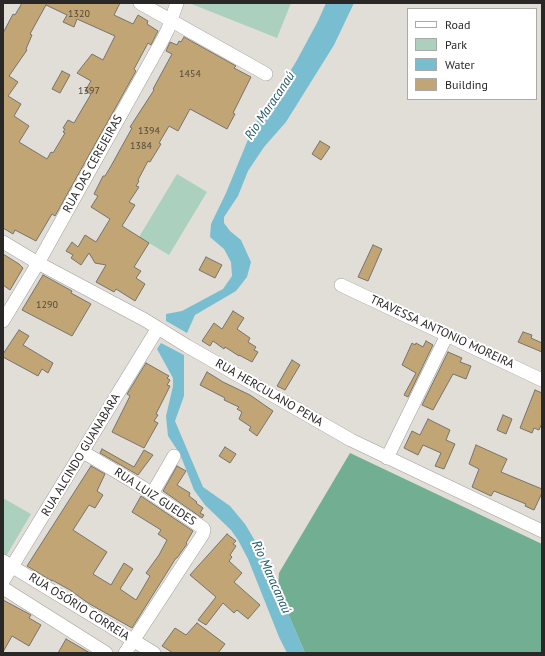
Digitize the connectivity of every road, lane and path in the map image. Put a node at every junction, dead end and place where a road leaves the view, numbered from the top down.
1 (140, 3) edge
2 (177, 3) edge
3 (171, 20) junction
4 (266, 74) dead end
5 (3, 242) edge
6 (38, 263) junction
7 (341, 285) dead end
8 (3, 321) edge
9 (161, 330) junction
10 (447, 335) junction
11 (542, 380) edge
12 (83, 452) junction
13 (174, 456) dead end
14 (387, 458) junction
15 (152, 494) junction
16 (542, 531) edge
17 (8, 563) edge
18 (3, 581) edge
19 (3, 588) edge
20 (134, 641) junction
21 (106, 653) edge
22 (125, 653) edge
23 (154, 653) edge

1 - 3 street
2 - 3 street, RUA DAS CEREJEIRAS
3 - 4 street
3 - 6 street, RUA DAS CEREJEIRAS
5 - 6 street, RUA HERCULANO PENA
6 - 8 street, RUA DAS CEREJEIRAS
6 - 9 street, RUA HERCULANO PENA
7 - 10 street, TRAVESSA ANTONIO MOREIRA
9 - 12 street, RUA ALCINDO GUANABARA
9 - 14 street, RUA HERCULANO PENA
10 - 11 street, TRAVESSA ANTONIO MOREIRA
10 - 14 street
12 - 15 street, RUA LUIZ GUEDES
12 - 17 street, RUA ALCINDO GUANABARA
13 - 15 street
14 - 16 street, RUA HERCULANO PENA
15 - 20 street, RUA LUIZ GUEDES
17 - 18 street, RUA ALCINDO GUANABARA
17 - 20 street, RUA OSÓRIO CORREIA
19 - 21 street, RUA OSÓRIO CORREIA
20 - 22 street, RUA LUIZ GUEDES
20 - 23 street, RUA OSÓRIO CORREIA

